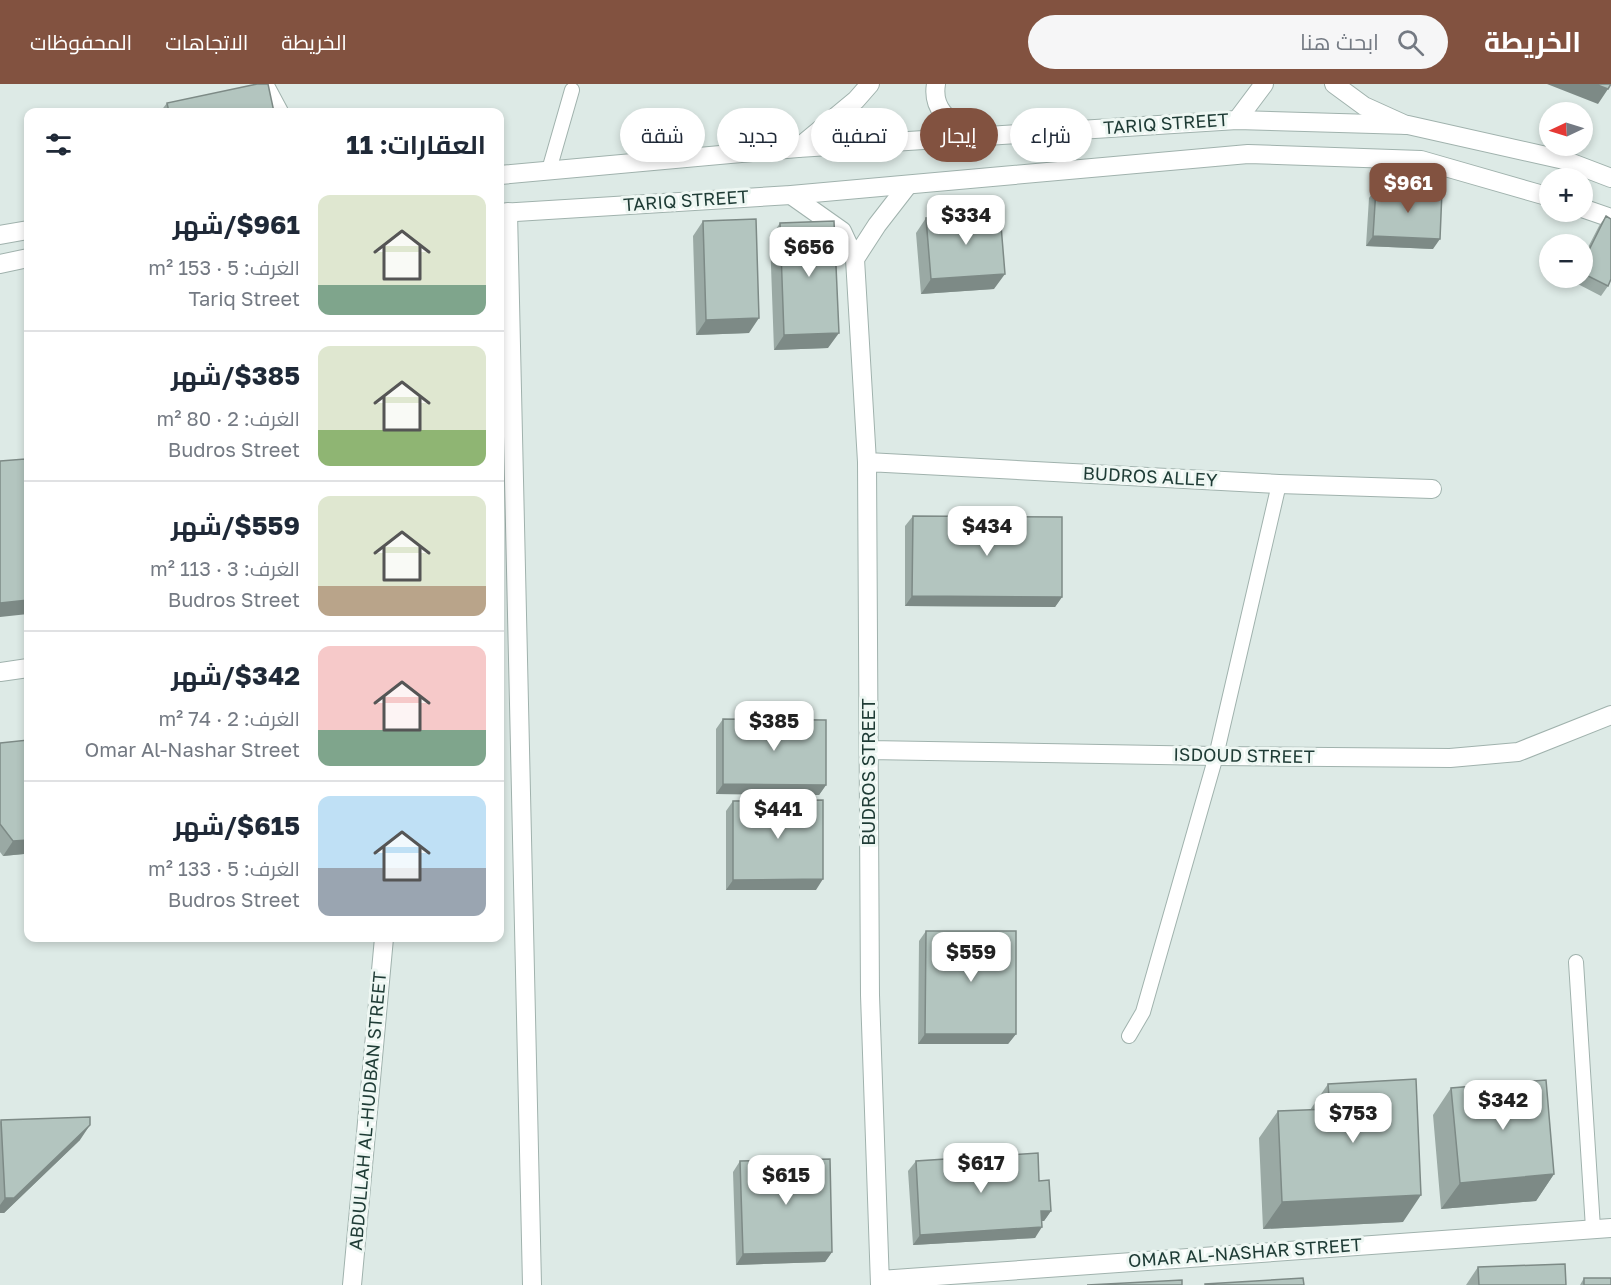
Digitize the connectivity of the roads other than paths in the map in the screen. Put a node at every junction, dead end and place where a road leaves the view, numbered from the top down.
1 (264, 84) edge
2 (870, 84) edge
3 (936, 84) edge
4 (1264, 84) edge
5 (1334, 84) edge
6 (572, 90) dead end
7 (277, 108) edge
8 (939, 108) edge
9 (1237, 120) junction
10 (1408, 125) junction
11 (998, 135) edge
12 (920, 140) edge
13 (799, 147) edge
14 (799, 148) edge
15 (717, 155) edge
16 (549, 170) junction
17 (504, 175) edge
18 (1611, 178) edge
19 (908, 184) junction
20 (1539, 194) edge
21 (791, 195) junction
22 (1593, 212) edge
23 (504, 213) edge
24 (1611, 218) edge
25 (24, 230) edge
26 (3, 233) edge
27 (24, 259) edge
28 (855, 259) junction
29 (0, 264) edge
30 (867, 462) junction
31 (1279, 484) junction
32 (1432, 489) dead end
33 (24, 669) edge
34 (0, 672) edge
35 (1611, 715) edge
36 (869, 750) junction
37 (1216, 756) junction
38 (384, 942) edge
39 (1576, 962) dead end
40 (1129, 1036) dead end
41 (1593, 1228) junction
42 (1611, 1228) edge
43 (880, 1282) edge
44 (352, 1285) edge
45 (532, 1285) edge

1 - 7 street
2 - 13 street
3 - 8 street
4 - 9 street
5 - 10 street
6 - 16 lane
9 - 10 street, TARIQ STREET
9 - 11 street, TARIQ STREET
10 - 18 street, TARIQ STREET
12 - 14 street, TARIQ STREET
15 - 16 street, TARIQ STREET
16 - 17 street, TARIQ STREET
19 - 20 street, TARIQ STREET
19 - 21 street, TARIQ STREET
19 - 28 street
21 - 23 street, TARIQ STREET
21 - 28 street, BUDROS STREET
22 - 24 street
23 - 45 street
25 - 26 street
27 - 29 street
28 - 30 street, BUDROS STREET
30 - 31 street, BUDROS ALLEY
30 - 36 street, BUDROS STREET
31 - 32 street, BUDROS ALLEY
31 - 37 lane
33 - 34 street
35 - 37 street, ISDOUD STREET
36 - 37 street, ISDOUD STREET
36 - 43 street, BUDROS STREET
37 - 40 lane
38 - 44 street, ABDULLAH AL-HUDBAN STREET
39 - 41 lane
41 - 42 street, OMAR AL-NASHAR STREET
41 - 43 street, OMAR AL-NASHAR STREET

